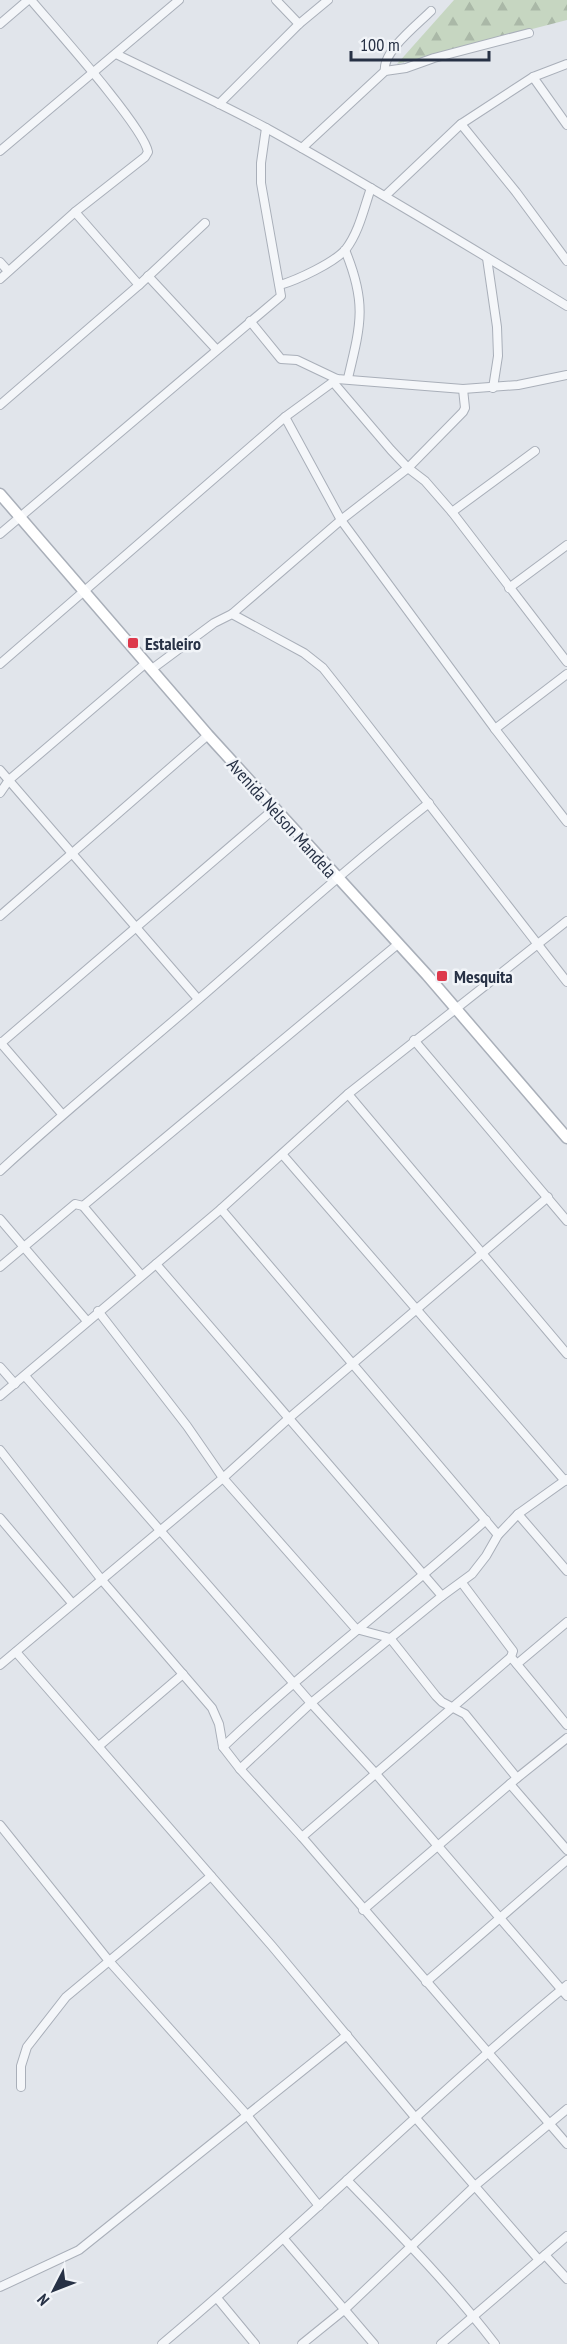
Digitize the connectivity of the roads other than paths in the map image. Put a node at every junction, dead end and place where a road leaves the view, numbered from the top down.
1 (29, 0) edge
2 (179, 0) edge
3 (276, 0) edge
4 (328, 0) edge
5 (431, 11) dead end
6 (0, 24) edge
7 (299, 24) junction
8 (529, 33) dead end
9 (116, 54) junction
10 (567, 64) edge
11 (385, 71) junction
12 (92, 74) junction
13 (533, 77) junction
14 (219, 104) junction
15 (461, 124) junction
16 (567, 125) edge
17 (266, 128) junction
18 (302, 148) junction
19 (0, 150) edge
20 (371, 188) junction
21 (385, 196) junction
22 (75, 212) junction
23 (205, 223) dead end
24 (345, 250) junction
25 (487, 258) junction
26 (567, 261) edge
27 (0, 262) edge
28 (8, 272) junction
29 (148, 276) junction
30 (0, 279) edge
31 (139, 285) junction
32 (280, 285) junction
33 (567, 306) edge
34 (250, 321) junction
35 (216, 348) junction
36 (567, 375) edge
37 (348, 378) junction
38 (335, 380) junction
39 (463, 388) junction
40 (494, 388) junction
41 (0, 405) edge
42 (285, 417) junction
43 (535, 451) dead end
44 (408, 468) junction
45 (0, 494) edge
46 (452, 512) junction
47 (20, 516) junction
48 (341, 520) junction
49 (0, 534) edge
50 (567, 545) edge
51 (509, 588) junction
52 (82, 591) junction
53 (232, 614) junction
54 (567, 662) edge
55 (0, 664) edge
56 (149, 666) junction
57 (567, 674) edge
58 (495, 729) junction
59 (208, 735) junction
60 (0, 770) edge
61 (9, 780) junction
62 (0, 793) edge
63 (429, 803) junction
64 (274, 809) junction
65 (567, 822) edge
66 (74, 853) junction
67 (336, 878) junction
68 (0, 916) edge
69 (567, 921) edge
70 (136, 926) junction
71 (398, 944) junction
72 (537, 944) junction
73 (567, 982) edge
74 (198, 999) junction
75 (455, 1008) junction
76 (414, 1040) junction
77 (0, 1043) edge
78 (348, 1094) junction
79 (62, 1114) junction
80 (567, 1138) edge
81 (282, 1154) junction
82 (0, 1171) edge
83 (548, 1197) junction
84 (84, 1206) junction
85 (221, 1209) junction
86 (0, 1219) edge
87 (567, 1221) edge
88 (23, 1247) junction
89 (484, 1253) junction
90 (156, 1264) junction
91 (0, 1268) edge
92 (141, 1275) junction
93 (418, 1309) junction
94 (98, 1311) junction
95 (87, 1321) junction
96 (567, 1354) edge
97 (353, 1364) junction
98 (0, 1367) edge
99 (25, 1376) junction
100 (15, 1384) junction
101 (0, 1396) edge
102 (288, 1419) junction
103 (0, 1450) edge
104 (223, 1478) junction
105 (566, 1480) edge
106 (518, 1514) junction
107 (486, 1520) junction
108 (2, 1523) edge
109 (160, 1529) junction
110 (498, 1535) junction
111 (567, 1571) edge
112 (424, 1576) junction
113 (101, 1579) junction
114 (462, 1583) junction
115 (442, 1596) junction
116 (72, 1603) junction
117 (567, 1622) edge
118 (356, 1629) junction
119 (390, 1638) junction
120 (16, 1652) junction
121 (514, 1660) junction
122 (0, 1665) edge
123 (183, 1674) junction
124 (293, 1683) junction
125 (310, 1703) junction
126 (452, 1707) junction
127 (567, 1725) edge
128 (567, 1738) edge
129 (99, 1746) junction
130 (223, 1746) junction
131 (240, 1768) junction
132 (376, 1774) junction
133 (517, 1778) junction
134 (510, 1784) junction
135 (0, 1825) edge
136 (302, 1837) junction
137 (438, 1847) junction
138 (567, 1850) edge
139 (567, 1860) edge
140 (211, 1875) junction
141 (363, 1910) junction
142 (500, 1918) junction
143 (109, 1961) junction
144 (426, 1982) junction
145 (564, 1987) edge
146 (567, 1996) edge
147 (347, 2035) junction
148 (487, 2052) junction
149 (21, 2086) dead end
150 (567, 2109) edge
151 (246, 2114) junction
152 (414, 2116) junction
153 (549, 2124) junction
154 (567, 2144) edge
155 (347, 2180) junction
156 (476, 2185) junction
157 (319, 2206) junction
158 (567, 2236) edge
159 (284, 2239) junction
160 (412, 2247) junction
161 (542, 2257) junction
162 (567, 2279) edge
163 (0, 2288) edge
164 (217, 2298) junction
165 (344, 2310) junction
166 (473, 2316) junction
167 (162, 2344) edge
168 (255, 2344) edge
169 (302, 2344) edge
170 (374, 2344) edge
171 (441, 2344) edge
172 (495, 2344) edge

1 - 6 street
1 - 12 street
2 - 9 street
3 - 7 street
4 - 7 street
5 - 11 street
7 - 14 street
8 - 11 street
9 - 12 street
9 - 14 street
10 - 13 street
11 - 18 street
12 - 19 street
12 - 22 street
13 - 15 street
13 - 16 street
14 - 17 street
15 - 21 street
15 - 26 street
17 - 18 street
17 - 32 street
18 - 20 street
20 - 21 street
20 - 24 street
21 - 25 street
22 - 28 street
22 - 31 street
23 - 29 street
24 - 32 street
24 - 37 street
25 - 33 street
25 - 40 street
27 - 28 street
28 - 30 street
29 - 31 street
29 - 35 street
31 - 41 street
32 - 34 street
34 - 35 street
34 - 38 street
35 - 47 street
36 - 40 street
37 - 38 street
37 - 39 street
38 - 42 street
38 - 44 street
39 - 40 street
39 - 44 street
42 - 48 street
42 - 52 street
43 - 46 street
44 - 46 street
44 - 48 street
45 - 47 street, Avenida Nelson Mandela
46 - 51 street
47 - 49 street
47 - 52 street, Avenida Nelson Mandela
48 - 53 street
48 - 58 street
50 - 51 street
51 - 54 street
52 - 55 street
52 - 56 street, Avenida Nelson Mandela
53 - 56 street
53 - 63 street
56 - 59 street, Avenida Nelson Mandela
56 - 61 street
57 - 58 street
58 - 65 street
59 - 64 street, Avenida Nelson Mandela
59 - 66 street
60 - 61 street
61 - 62 street
61 - 66 street
63 - 67 street
63 - 72 street
64 - 67 street, Avenida Nelson Mandela
64 - 70 street
66 - 68 street
66 - 70 street
67 - 71 street, Avenida Nelson Mandela
67 - 74 street
69 - 72 street
70 - 74 street
70 - 77 street
71 - 75 street, Avenida Nelson Mandela
71 - 84 street
72 - 73 street
72 - 75 street
74 - 79 street
75 - 76 street
75 - 80 street, Avenida Nelson Mandela
76 - 78 street
76 - 83 street
77 - 79 street
78 - 81 street
78 - 89 street
79 - 82 street
81 - 85 street
81 - 93 street
83 - 87 street
83 - 89 street
84 - 88 street
84 - 92 street
85 - 90 street
85 - 97 street
86 - 88 street
88 - 91 street
88 - 95 street
89 - 93 street
89 - 96 street
90 - 92 street
90 - 102 street
92 - 94 street
93 - 97 street
93 - 105 street
94 - 95 street
94 - 104 street
95 - 99 street
97 - 102 street
97 - 107 street
98 - 100 street
99 - 100 street
99 - 109 street
100 - 101 street
102 - 104 street
102 - 112 street
103 - 113 street
104 - 109 street
104 - 118 street
105 - 106 street
106 - 110 street
106 - 111 street
107 - 110 street
107 - 112 street
108 - 116 street
109 - 113 street
109 - 124 street
110 - 114 street
112 - 115 street
112 - 118 street
113 - 116 street
113 - 123 street
114 - 115 street
114 - 121 street
115 - 119 street
116 - 120 street
117 - 121 street
118 - 119 street
118 - 124 street
119 - 125 street
119 - 126 street
120 - 122 street
120 - 129 street
121 - 126 street
121 - 127 street
123 - 129 street
123 - 130 street
124 - 125 street
124 - 130 street
125 - 131 street
125 - 132 street
126 - 132 street
126 - 133 street
128 - 133 street
129 - 140 street
130 - 131 street
131 - 136 street
132 - 136 street
132 - 137 street
133 - 134 street
134 - 137 street
134 - 138 street
135 - 143 street
136 - 141 street
137 - 141 street
137 - 142 street
139 - 142 street
140 - 143 street
140 - 147 street
141 - 144 street
142 - 144 street
142 - 145 street
143 - 149 street
143 - 151 street
144 - 148 street
145 - 146 street
145 - 148 street
147 - 151 street
147 - 152 street
148 - 152 street
148 - 153 street
150 - 153 street
151 - 157 street
151 - 163 street
152 - 155 street
152 - 156 street
153 - 154 street
153 - 156 street
155 - 157 street
155 - 160 street
156 - 160 street
156 - 161 street
157 - 159 street
158 - 161 street
159 - 164 street
159 - 165 street
160 - 165 street
160 - 166 street
161 - 162 street
161 - 166 street
164 - 167 street
164 - 168 street
165 - 169 street
165 - 170 street
166 - 171 street
166 - 172 street

